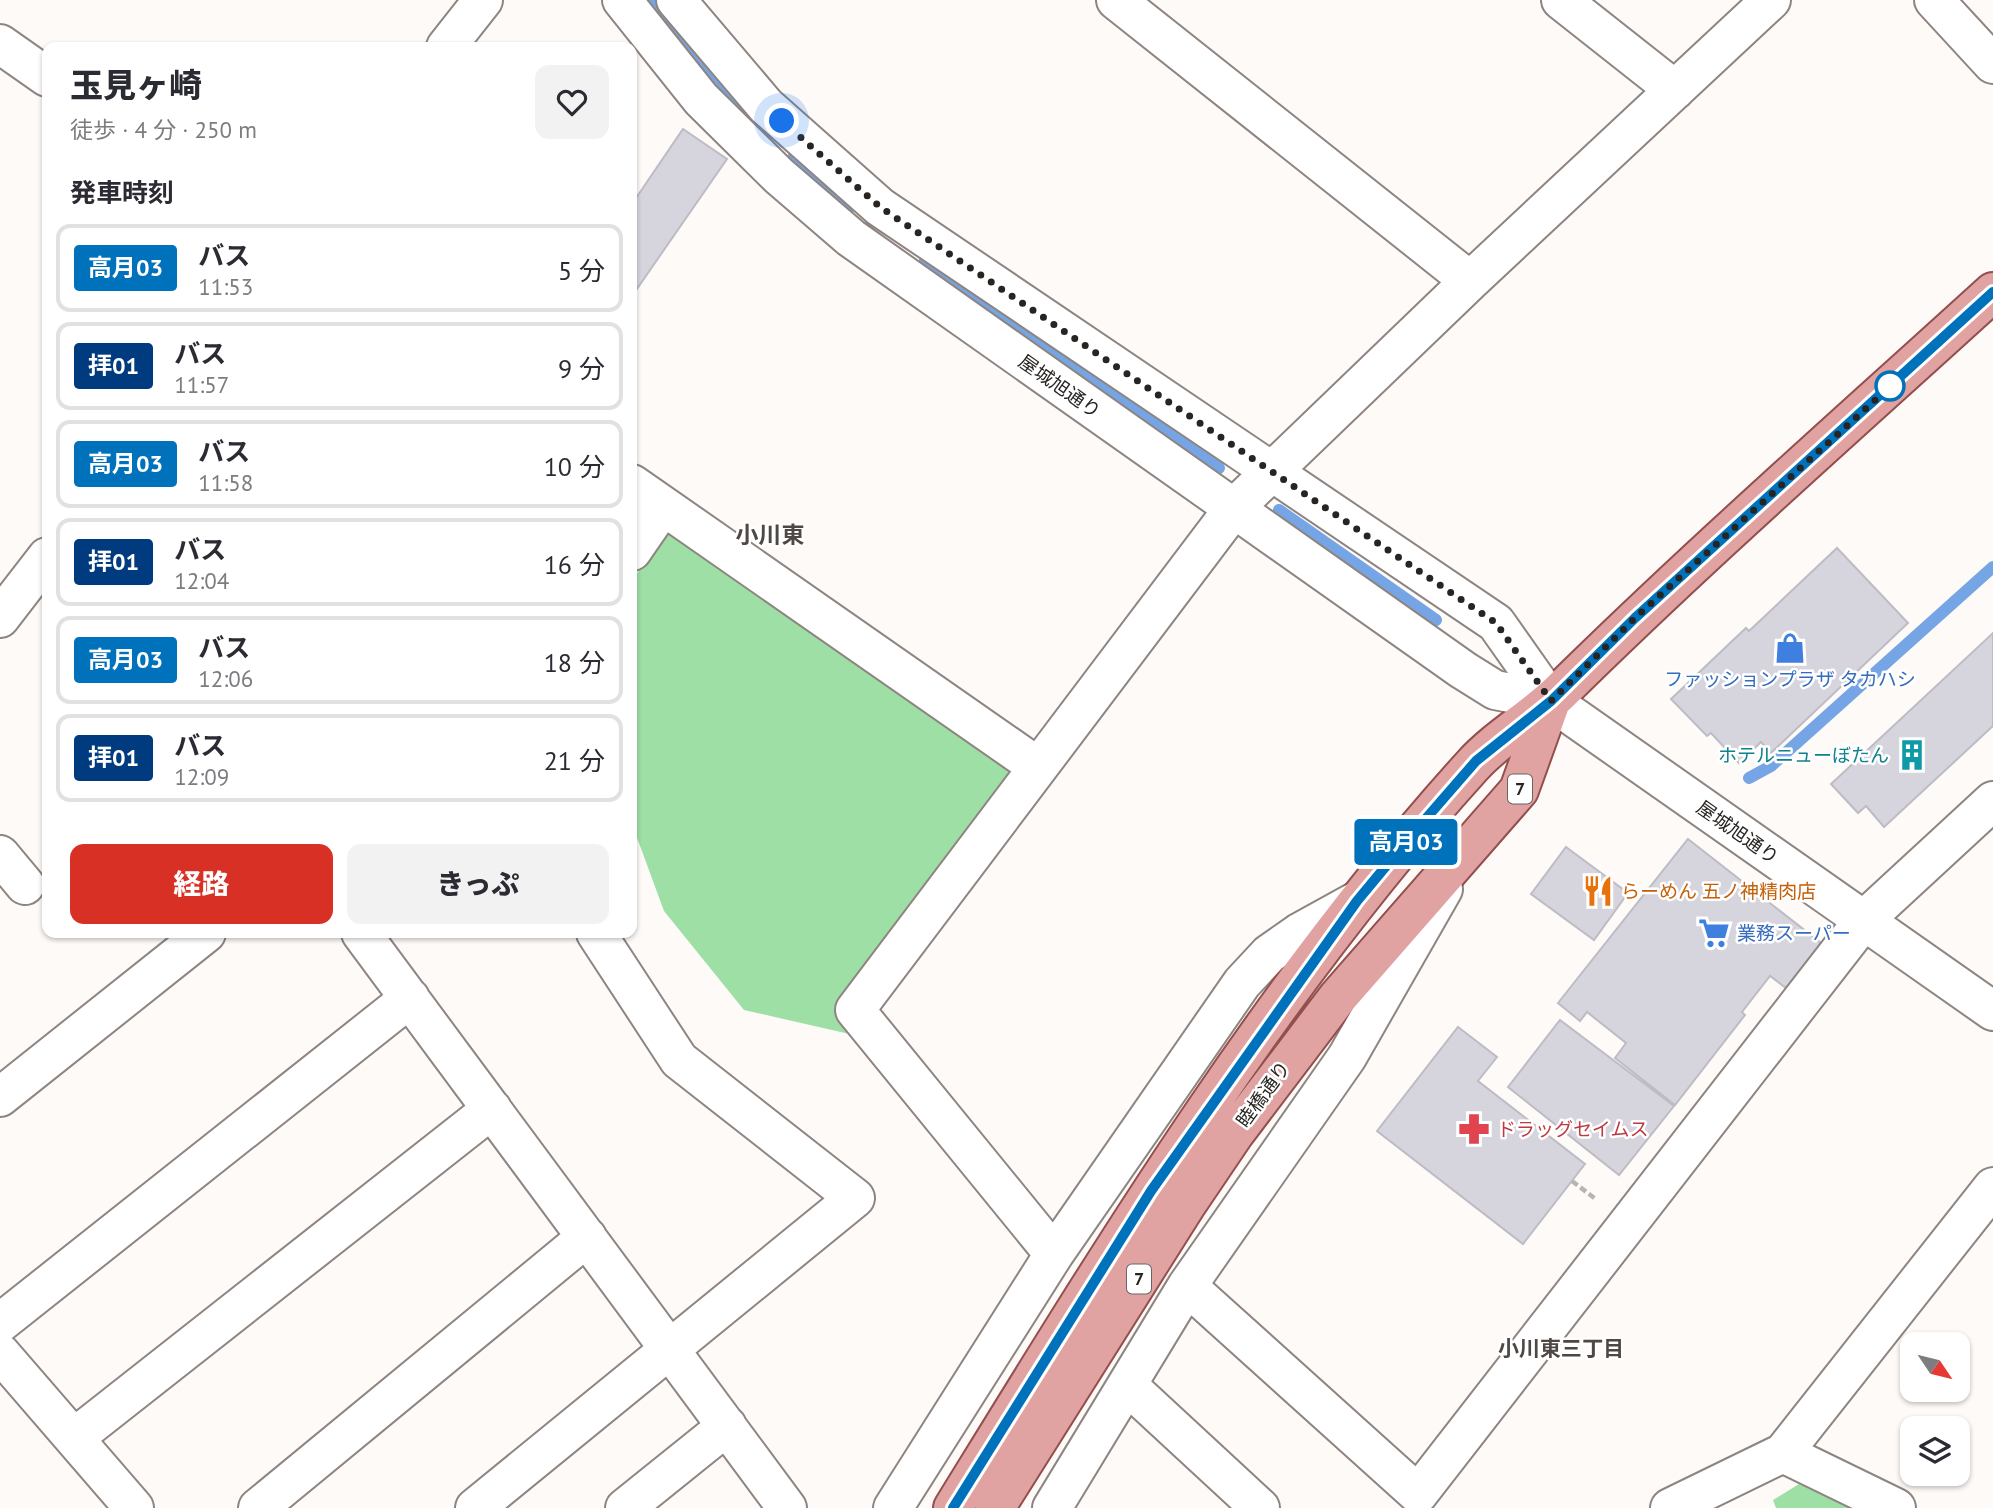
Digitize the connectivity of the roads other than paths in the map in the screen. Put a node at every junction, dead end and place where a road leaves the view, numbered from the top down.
1 (483, 0) edge
2 (622, 0) edge
3 (676, 0) edge
4 (1116, 0) edge
5 (1561, 0) edge
6 (1771, 0) edge
7 (1934, 0) edge
8 (450, 42) edge
9 (0, 44) edge
10 (1993, 64) edge
11 (42, 73) edge
12 (1675, 90) junction
13 (1470, 281) junction
14 (1993, 292) edge
15 (1272, 471) junction
16 (637, 488) edge
17 (663, 506) junction
18 (1234, 508) junction
19 (637, 544) edge
20 (42, 563) edge
21 (0, 618) edge
22 (1551, 701) junction
23 (1038, 767) junction
24 (1993, 801) edge
25 (0, 855) edge
26 (1459, 860) junction
27 (25, 885) dead end
28 (1357, 901) junction
29 (1864, 920) junction
30 (200, 938) edge
31 (365, 938) edge
32 (599, 938) edge
33 (410, 998) junction
34 (1993, 1011) edge
35 (0, 1097) edge
36 (492, 1109) junction
37 (1993, 1187) edge
38 (587, 1237) junction
39 (1054, 1254) junction
40 (1187, 1286) junction
41 (0, 1323) edge
42 (670, 1349) junction
43 (0, 1353) edge
44 (1127, 1385) junction
45 (727, 1426) junction
46 (74, 1438) junction
47 (1783, 1453) junction
48 (1426, 1501) edge
49 (134, 1508) edge
50 (258, 1508) edge
51 (475, 1508) edge
52 (625, 1508) edge
53 (787, 1508) edge
54 (892, 1508) edge
55 (953, 1508) edge
56 (995, 1508) edge
57 (1052, 1508) edge
58 (1261, 1508) edge
59 (1670, 1508) edge
60 (1896, 1508) edge

1 - 8 street
2 - 18 street, 屋城旭通り
3 - 15 street, 屋城旭通り
4 - 13 street
5 - 12 street
6 - 12 street
7 - 10 street
9 - 11 street
12 - 13 street
13 - 15 street
14 - 22 main road, 睦橋通り / 7
15 - 18 street
15 - 22 street, 屋城旭通り
16 - 17 street
17 - 19 street
17 - 23 street
18 - 22 street, 屋城旭通り
18 - 23 street
20 - 21 street
22 - 26 main road, 睦橋通り / 7
22 - 28 main road, 睦橋通り / 7
22 - 29 street, 屋城旭通り
23 - 39 street
24 - 29 street
25 - 27 street
26 - 40 street
26 - 56 main road, 睦橋通り / 7
28 - 39 street
28 - 55 main road, 睦橋通り / 7
29 - 34 street, 屋城旭通り
29 - 48 street
30 - 35 street
31 - 33 street
32 - 42 street
33 - 36 street
33 - 41 street
36 - 38 street
36 - 46 street
37 - 47 street
38 - 42 street
38 - 50 street
39 - 54 street
40 - 44 street
40 - 48 street
42 - 45 street
42 - 51 street
43 - 46 street
44 - 57 street
44 - 58 street
45 - 52 street
45 - 53 street
46 - 49 street
47 - 59 street
47 - 60 street

